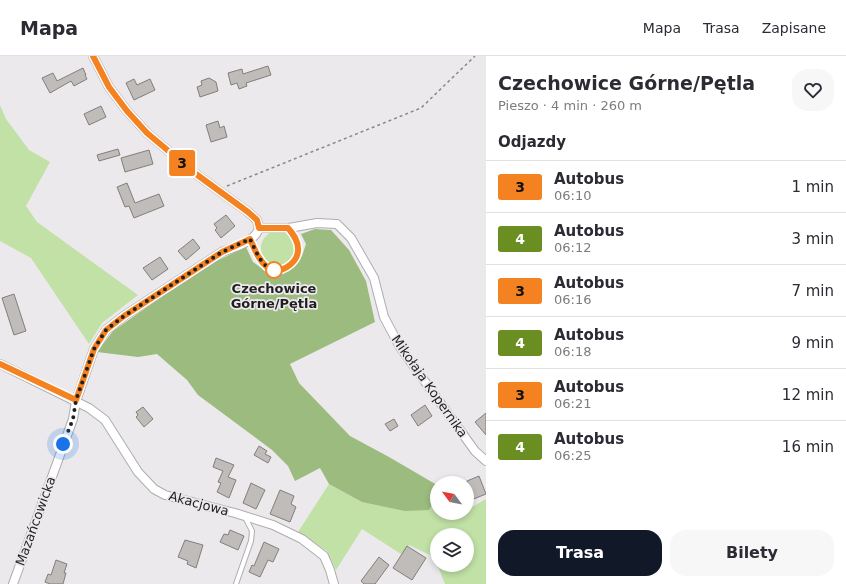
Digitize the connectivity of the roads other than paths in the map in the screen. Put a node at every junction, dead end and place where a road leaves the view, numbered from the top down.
1 (93, 56) edge
2 (259, 228) junction
3 (288, 228) junction
4 (250, 239) junction
5 (0, 364) edge
6 (76, 400) junction
7 (486, 461) edge
8 (245, 516) junction
9 (12, 584) edge
10 (236, 584) edge
11 (334, 584) edge

1 - 2 street
2 - 3 street
2 - 4 street
3 - 4 lane
3 - 7 street, Mikołaja Kopernika
4 - 6 street, Mazańcowicka
5 - 6 street
6 - 8 street, Akacjowa
6 - 9 street, Mazańcowicka
8 - 10 lane
8 - 11 street, Akacjowa

